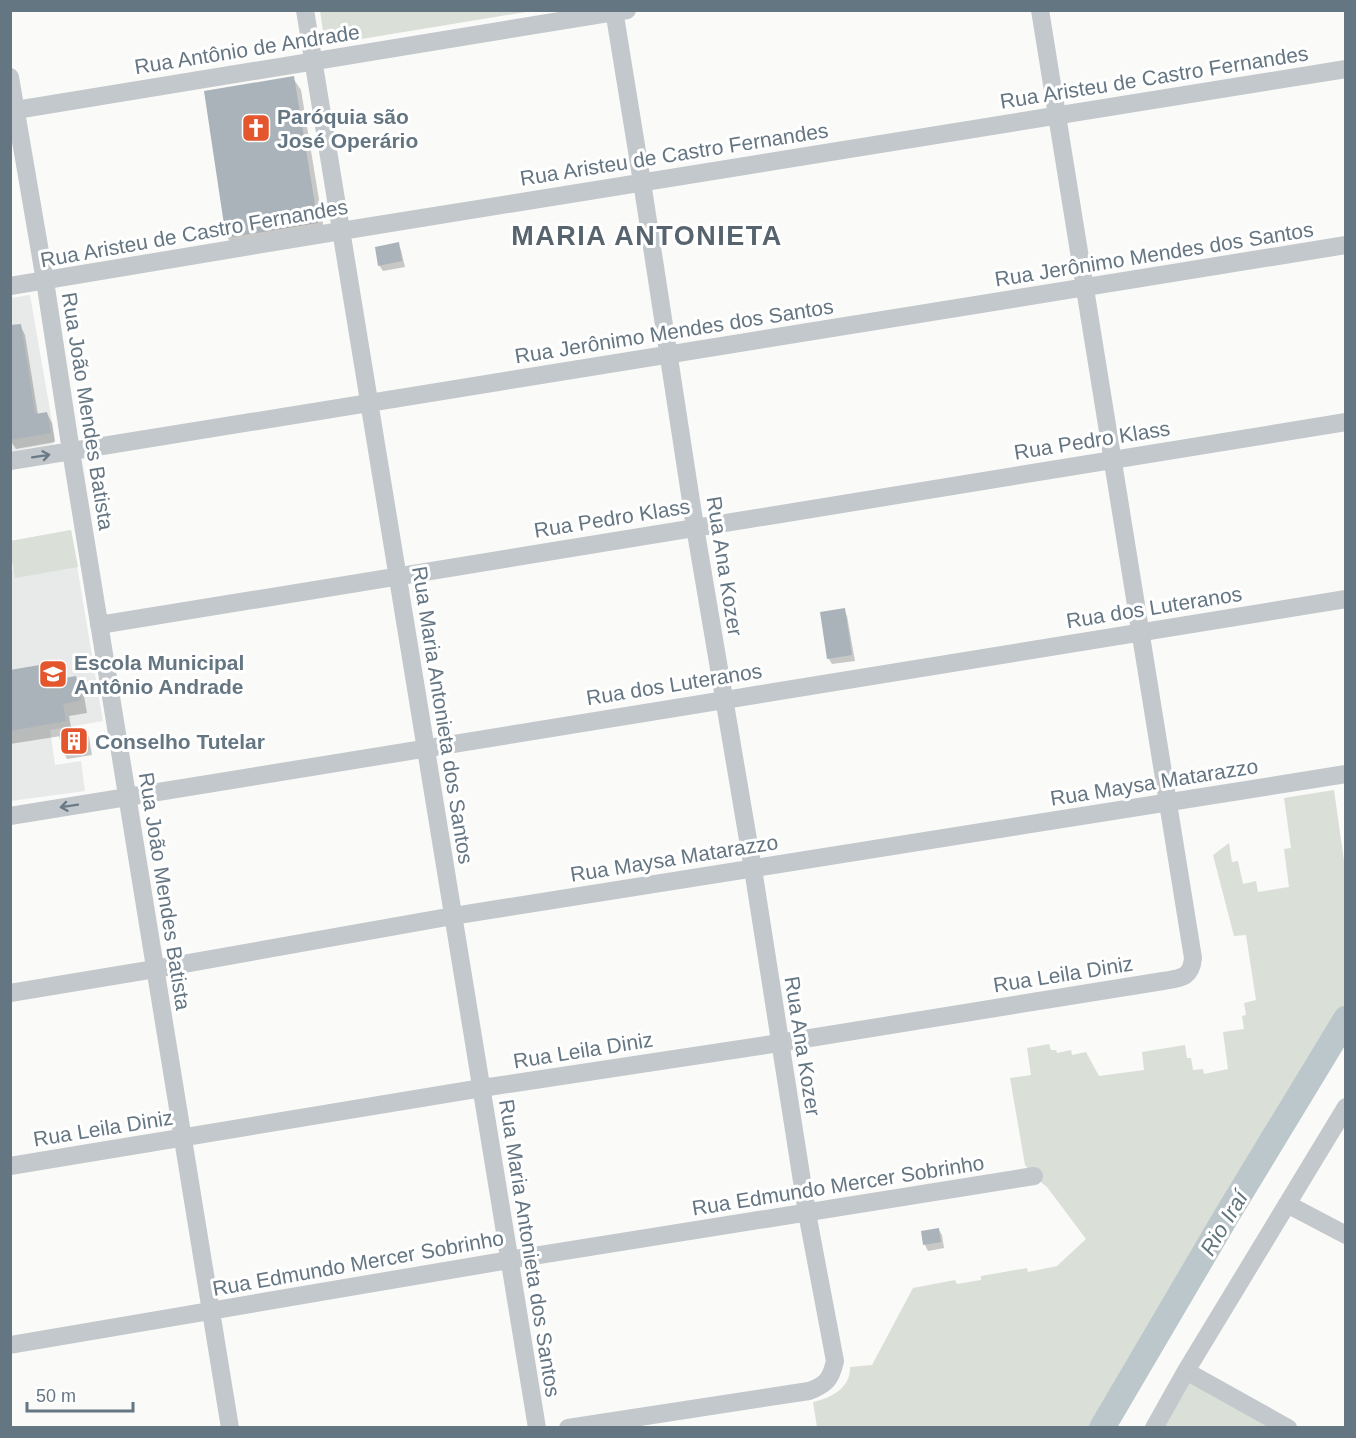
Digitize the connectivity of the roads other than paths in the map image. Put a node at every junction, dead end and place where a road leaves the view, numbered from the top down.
1 (305, 10) edge
2 (1040, 10) edge
3 (619, 11) edge
4 (313, 62) junction
5 (1346, 69) edge
6 (10, 77) edge
7 (16, 110) junction
8 (1056, 116) junction
9 (642, 182) junction
10 (341, 231) junction
11 (1346, 245) edge
12 (45, 280) junction
13 (10, 286) edge
14 (1084, 289) junction
15 (669, 355) junction
16 (368, 403) junction
17 (1346, 422) edge
18 (71, 451) junction
19 (1112, 459) junction
20 (10, 461) edge
21 (695, 527) junction
22 (397, 576) junction
23 (1346, 598) edge
24 (99, 625) junction
25 (1140, 632) junction
26 (724, 699) junction
27 (425, 748) junction
28 (1346, 774) edge
29 (127, 796) junction
30 (1167, 802) junction
31 (10, 816) edge
32 (753, 868) junction
33 (453, 916) junction
34 (155, 969) junction
35 (10, 993) edge
36 (780, 1043) junction
37 (482, 1088) junction
38 (1346, 1107) edge
39 (183, 1138) junction
40 (10, 1166) edge
41 (1034, 1176) dead end
42 (1287, 1204) junction
43 (807, 1213) junction
44 (1346, 1235) edge
45 (509, 1260) junction
46 (211, 1312) junction
47 (10, 1345) edge
48 (1186, 1371) junction
49 (230, 1428) edge
50 (537, 1428) edge
51 (568, 1428) edge
52 (1154, 1428) edge
53 (1288, 1428) edge

1 - 4 street, Rua Maria Antonieta dos Santos
2 - 8 street
3 - 4 street, Rua Antônio de Andrade
3 - 9 street, Rua Ana Kozer
4 - 7 street, Rua Antônio de Andrade
4 - 10 street, Rua Maria Antonieta dos Santos
5 - 8 street, Rua Aristeu de Castro Fernandes
6 - 7 street, Rua João Mendes Batista
7 - 12 street, Rua João Mendes Batista
8 - 9 street, Rua Aristeu de Castro Fernandes
8 - 14 street
9 - 10 street, Rua Aristeu de Castro Fernandes
9 - 15 street, Rua Ana Kozer
10 - 12 street, Rua Aristeu de Castro Fernandes
10 - 16 street, Rua Maria Antonieta dos Santos
11 - 14 street, Rua Jerônimo Mendes dos Santos
12 - 13 street, Rua Aristeu de Castro Fernandes
12 - 18 street, Rua João Mendes Batista
14 - 15 street, Rua Jerônimo Mendes dos Santos
14 - 19 street
15 - 16 street, Rua Jerônimo Mendes dos Santos
15 - 21 street, Rua Ana Kozer
16 - 18 street, Rua Jerônimo Mendes dos Santos
16 - 22 street, Rua Maria Antonieta dos Santos
17 - 19 street, Rua Pedro Klass
20 -> 18 street, Rua Jerônimo Mendes dos Santos
18 - 24 street, Rua João Mendes Batista
19 - 21 street, Rua Pedro Klass
19 - 25 street
21 - 22 street, Rua Pedro Klass
21 - 26 street, Rua Ana Kozer
22 - 24 street, Rua Pedro Klass
22 - 27 street, Rua Maria Antonieta dos Santos
23 - 25 street, Rua dos Luteranos
24 - 29 street, Rua João Mendes Batista
25 - 26 street, Rua dos Luteranos
25 - 30 street
26 - 27 street, Rua dos Luteranos
26 - 32 street, Rua Ana Kozer
27 - 29 street, Rua dos Luteranos
27 - 33 street, Rua Maria Antonieta dos Santos
28 - 30 street, Rua Maysa Matarazzo
29 -> 31 street, Rua dos Luteranos
29 - 34 street, Rua João Mendes Batista
30 - 32 street, Rua Maysa Matarazzo
30 - 36 street, Rua Leila Diniz
32 - 33 street, Rua Maysa Matarazzo
32 - 36 street, Rua Ana Kozer
33 - 34 street, Rua Maysa Matarazzo
33 - 37 street, Rua Maria Antonieta dos Santos
34 - 35 street, Rua Maysa Matarazzo
34 - 39 street, Rua João Mendes Batista
36 - 37 street, Rua Leila Diniz
36 - 43 street, Rua Ana Kozer
37 - 39 street, Rua Leila Diniz
37 - 45 street, Rua Maria Antonieta dos Santos
38 - 42 street
39 - 40 street, Rua Leila Diniz
39 - 46 street, Rua João Mendes Batista
41 - 43 street, Rua Edmundo Mercer Sobrinho
42 - 44 street
42 - 48 street
43 - 45 street, Rua Edmundo Mercer Sobrinho
43 - 51 street, Rua Ana Kozer
45 - 46 street, Rua Edmundo Mercer Sobrinho
45 - 50 street, Rua Maria Antonieta dos Santos
46 - 47 street, Rua Edmundo Mercer Sobrinho
46 - 49 street, Rua João Mendes Batista
48 - 52 street
48 - 53 street

